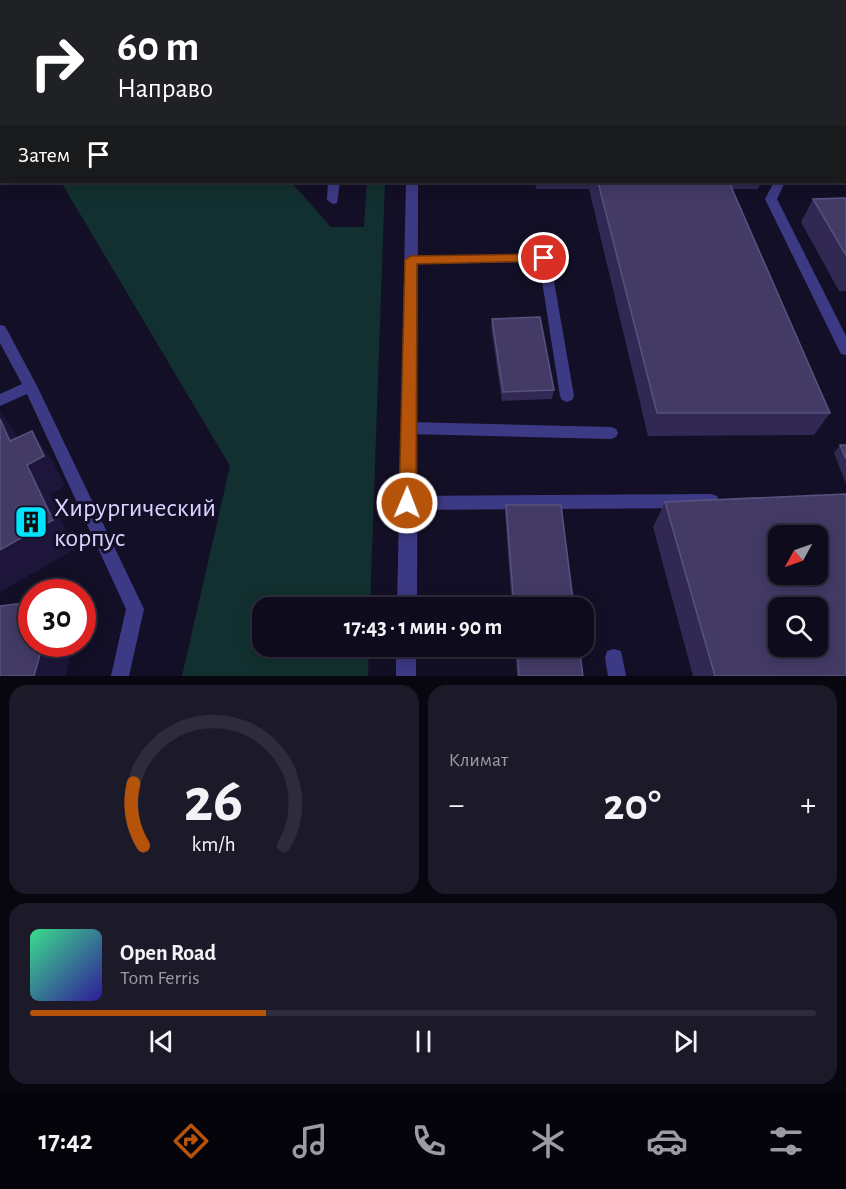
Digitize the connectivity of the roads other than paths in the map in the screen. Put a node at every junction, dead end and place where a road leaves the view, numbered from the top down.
1 (334, 183) edge
2 (412, 183) edge
3 (779, 183) edge
4 (333, 200) dead end
5 (411, 260) junction
6 (0, 330) edge
7 (846, 350) edge
8 (30, 386) junction
9 (567, 396) dead end
10 (0, 400) edge
11 (408, 428) junction
12 (611, 433) dead end
13 (724, 501) edge
14 (407, 503) junction
15 (407, 597) edge
16 (406, 657) edge
17 (120, 676) edge
18 (406, 676) edge

1 - 4 lane
2 - 5 street
3 - 7 lane
5 - 9 lane
5 - 11 street
6 - 8 lane
8 - 10 lane
8 - 17 lane
11 - 12 lane
11 - 14 street
13 - 14 lane
14 - 15 street
16 - 18 street

